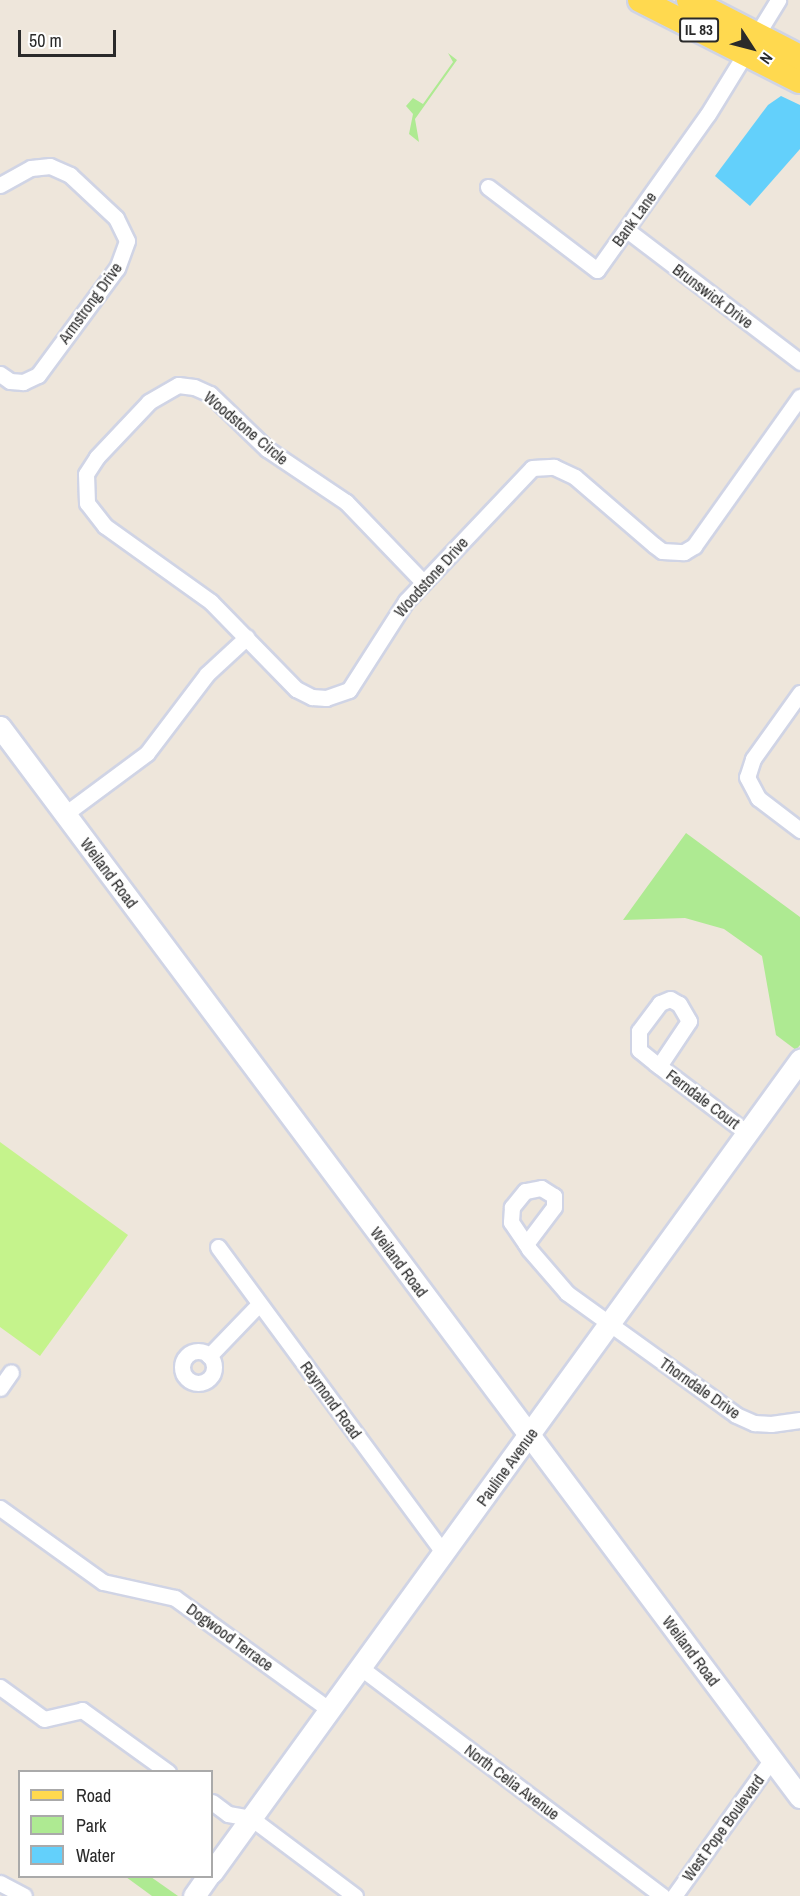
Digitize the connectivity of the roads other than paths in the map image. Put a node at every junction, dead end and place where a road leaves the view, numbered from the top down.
1 (640, 0) edge
2 (689, 0) edge
3 (778, 0) edge
4 (751, 44) junction
5 (800, 57) edge
6 (800, 81) edge
7 (0, 185) edge
8 (488, 187) dead end
9 (627, 230) junction
10 (800, 362) edge
11 (0, 374) edge
12 (800, 397) edge
13 (423, 582) junction
14 (247, 637) junction
15 (800, 693) edge
16 (0, 727) edge
17 (65, 814) junction
18 (797, 827) edge
19 (800, 1060) edge
20 (659, 1066) dead end
21 (747, 1132) junction
22 (526, 1244) dead end
23 (218, 1247) dead end
24 (259, 1304) junction
25 (609, 1323) junction
26 (209, 1356) dead end
27 (11, 1372) dead end
28 (0, 1388) edge
29 (800, 1420) edge
30 (531, 1435) junction
31 (0, 1508) edge
32 (444, 1553) junction
33 (361, 1668) junction
34 (2, 1694) edge
35 (330, 1710) junction
36 (772, 1759) junction
37 (165, 1770) edge
38 (800, 1797) edge
39 (213, 1803) edge
40 (251, 1818) junction
41 (213, 1871) edge
42 (207, 1878) edge
43 (0, 1882) edge
44 (24, 1896) edge
45 (194, 1896) edge
46 (355, 1896) edge
47 (663, 1896) edge
48 (674, 1896) edge

1 - 4 main road, IL 83
2 - 4 main road, IL 83
3 - 4 street, Bank Lane
4 - 5 main road, IL 83
4 - 6 main road, IL 83
4 - 9 street, Bank Lane
7 - 11 street, Armstrong Drive
8 - 9 street, Bank Lane
9 - 10 street, Brunswick Drive
12 - 13 street, Woodstone Drive
13 - 14 street, Woodstone Drive
13 - 14 street, Woodstone Circle
14 - 17 street
15 - 18 street
16 - 17 main road, Weiland Road
17 - 30 main road, Weiland Road
19 - 21 main road, Pauline Avenue
20 - 21 street, Ferndale Court
21 - 25 main road, Pauline Avenue
22 - 25 street, Thorndale Drive
23 - 24 street, Raymond Road
24 - 26 street
24 - 32 street, Raymond Road
25 - 29 street, Thorndale Drive
25 - 30 main road, Pauline Avenue
27 - 28 street
30 - 32 main road, Pauline Avenue
30 - 36 main road, Weiland Road
31 - 35 street, Dogwood Terrace
32 - 33 main road, Pauline Avenue
33 - 35 main road, Pauline Avenue
33 - 47 street, North Celia Avenue
34 - 37 street
35 - 40 main road, Pauline Avenue
36 - 38 main road, Weiland Road
36 - 48 street, West Pope Boulevard
39 - 40 street
40 - 41 main road, Pauline Avenue
40 - 46 street
42 - 45 main road
43 - 44 street

